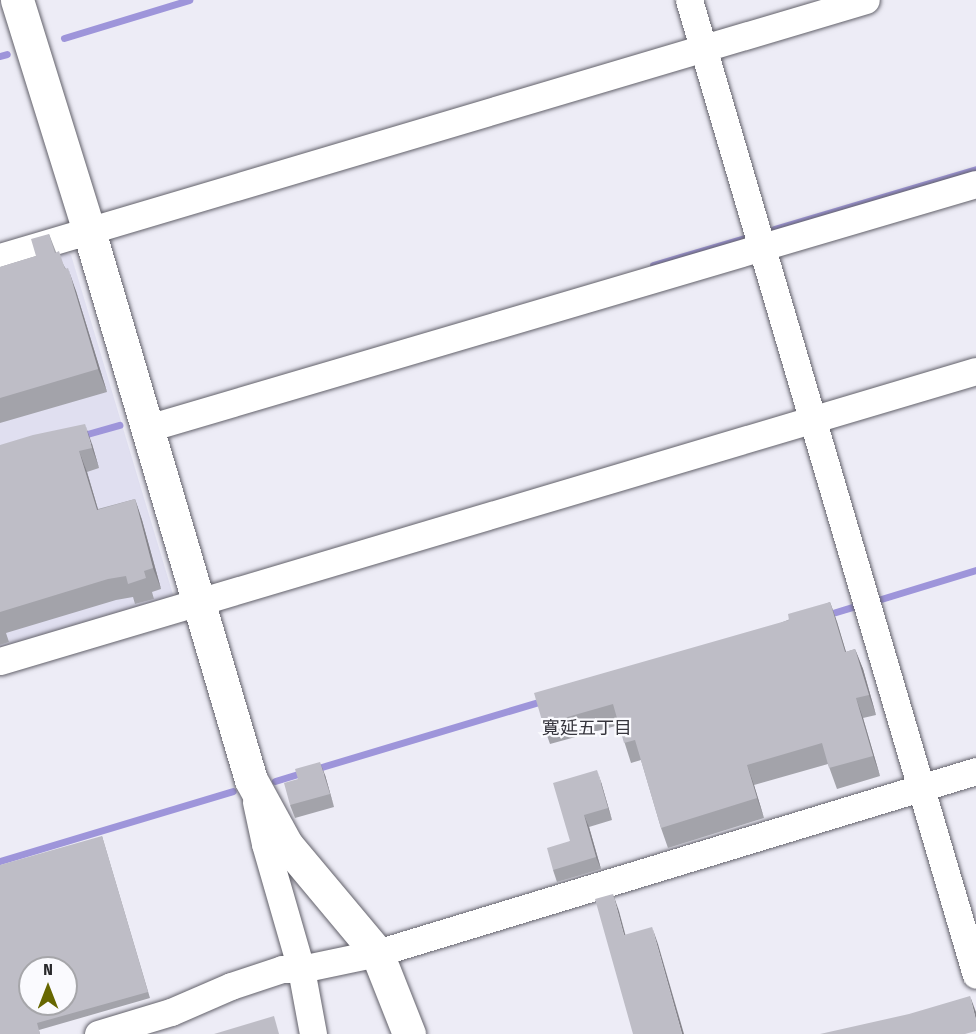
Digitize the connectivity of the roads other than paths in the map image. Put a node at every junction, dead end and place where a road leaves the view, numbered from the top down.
1 (17, 0) edge
2 (689, 0) edge
3 (866, 0) edge
4 (703, 48) junction
5 (976, 184) edge
6 (89, 231) junction
7 (762, 247) junction
8 (0, 258) edge
9 (976, 370) edge
10 (813, 419) junction
11 (148, 428) junction
12 (200, 602) junction
13 (0, 661) edge
14 (976, 771) edge
15 (251, 780) junction
16 (921, 787) junction
17 (376, 952) junction
18 (302, 969) junction
19 (976, 975) edge
20 (98, 1034) edge
21 (313, 1034) edge
22 (409, 1034) edge

1 - 6 street
2 - 4 street
3 - 4 street
4 - 6 street
4 - 7 street
5 - 7 street
6 - 8 street
6 - 11 street
7 - 10 street
7 - 11 street
9 - 10 street
10 - 12 street
10 - 16 street
11 - 12 street
12 - 13 street
12 - 15 street
14 - 16 street
15 - 17 street
15 - 18 street
16 - 17 street
16 - 19 street
17 - 18 street
17 - 22 street
18 - 20 street
18 - 21 street

